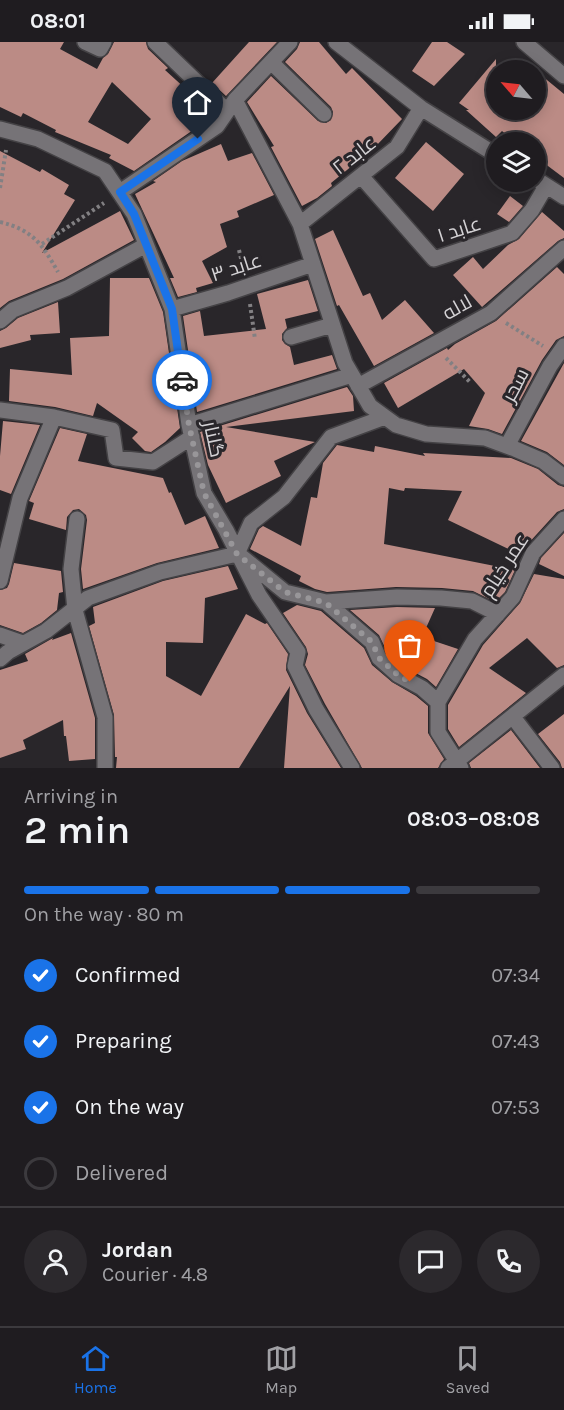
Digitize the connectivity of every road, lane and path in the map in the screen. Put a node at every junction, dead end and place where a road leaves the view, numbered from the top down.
1 (85, 42) edge
2 (104, 42) edge
3 (156, 42) edge
4 (290, 42) edge
5 (336, 42) edge
6 (524, 42) edge
7 (271, 62) junction
8 (564, 76) edge
9 (231, 106) junction
10 (421, 108) junction
11 (324, 114) dead end
12 (5, 130) edge
13 (486, 149) edge
14 (361, 176) junction
15 (546, 185) edge
16 (0, 188) edge
17 (120, 192) junction
18 (538, 192) edge
19 (564, 197) edge
20 (0, 222) edge
21 (300, 224) junction
22 (42, 244) junction
23 (146, 245) junction
24 (564, 248) edge
25 (313, 264) junction
26 (247, 286) junction
27 (67, 288) junction
28 (172, 309) junction
29 (491, 313) junction
30 (0, 321) edge
31 (332, 325) junction
32 (291, 338) dead end
33 (255, 339) dead end
34 (433, 345) junction
35 (561, 351) edge
36 (355, 380) junction
37 (470, 382) dead end
38 (0, 410) edge
39 (54, 417) junction
40 (385, 417) junction
41 (190, 431) junction
42 (507, 446) junction
43 (564, 477) edge
44 (77, 519) dead end
45 (564, 519) edge
46 (237, 554) junction
47 (0, 581) edge
48 (326, 603) junction
49 (75, 610) junction
50 (498, 614) junction
51 (0, 635) edge
52 (23, 644) junction
53 (0, 659) edge
54 (564, 675) edge
55 (438, 702) junction
56 (513, 717) junction
57 (455, 766) edge
58 (105, 768) edge
59 (352, 768) edge
60 (552, 768) edge

1 - 2 street
3 - 9 street
4 - 7 street
5 - 10 street
6 - 8 street
7 - 9 street
7 - 11 street
9 - 17 street
9 - 21 street
10 - 13 street
10 - 14 street, عابد ۲
12 - 16 path
12 - 17 street, گلنار
14 - 18 street, عابد ۱
14 - 21 street, عابد ۲
15 - 19 street
17 - 22 path
17 - 23 street, گلنار
20 - 22 path
21 - 25 street
22 - 27 path
23 - 27 street
23 - 28 street, گلنار
24 - 29 street, لاله
25 - 26 street, عابد ۳
25 - 31 street
26 - 28 street, عابد ۳
26 - 33 path
27 - 30 street
28 - 41 street, گلنار
29 - 34 street, لاله
29 - 35 path
31 - 32 street
31 - 36 street
34 - 36 street, لاله
34 - 37 path
35 - 42 street, سحر
36 - 40 street
36 - 41 street, لاله
38 - 39 street
39 - 41 street, لاله
39 - 47 street
40 - 42 street
40 - 46 street
41 - 46 street, گلنار
42 - 43 street
44 - 49 street
45 - 50 street, عمر خیام
46 - 48 street
46 - 49 street
46 - 59 street, گلنار
48 - 50 street
48 - 55 street
49 - 52 street
49 - 58 street
50 - 55 street, عمر خیام
51 - 52 street
52 - 53 street
54 - 56 street
55 - 57 street
56 - 57 street
56 - 60 street

